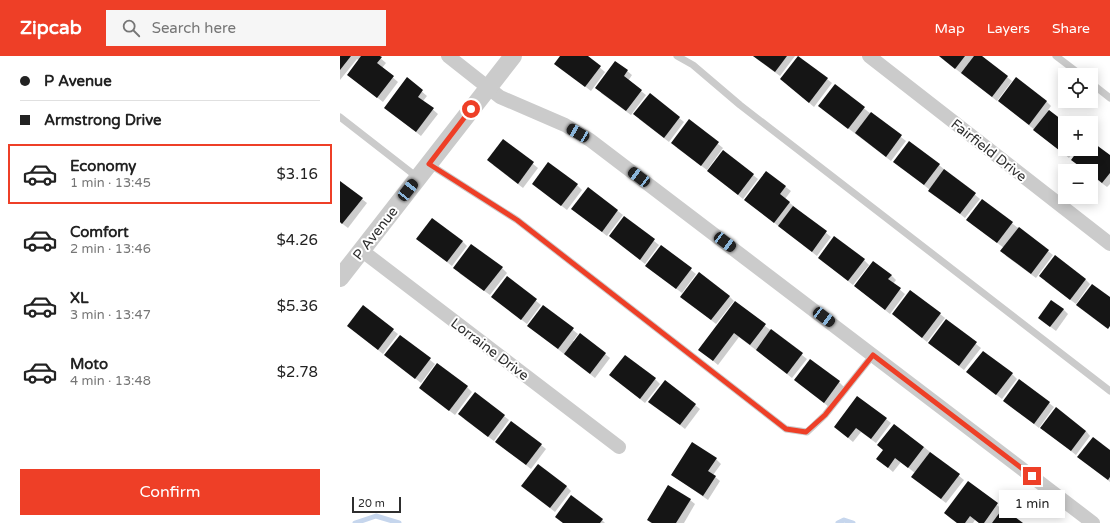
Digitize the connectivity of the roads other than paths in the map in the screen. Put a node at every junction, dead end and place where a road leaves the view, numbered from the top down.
1 (448, 56) edge
2 (513, 56) edge
3 (677, 56) edge
4 (869, 56) edge
5 (1056, 56) edge
6 (1072, 68) edge
7 (488, 88) junction
8 (1098, 89) edge
9 (1110, 98) edge
10 (340, 117) edge
11 (429, 164) junction
12 (418, 178) junction
13 (1110, 244) edge
14 (361, 250) junction
15 (342, 272) edge
16 (873, 355) junction
17 (1110, 391) edge
18 (619, 447) dead end
19 (1093, 523) edge

1 - 7 street
2 - 7 street, P Avenue
3 - 17 lane
4 - 13 street, Fairfield Drive
5 - 6 lane
7 - 11 street, P Avenue
7 - 16 street
8 - 9 lane
10 - 12 lane
11 - 12 street, P Avenue
11 - 16 lane
12 - 14 street, P Avenue
14 - 15 street, P Avenue
14 - 18 street, Lorraine Drive
16 - 19 street

